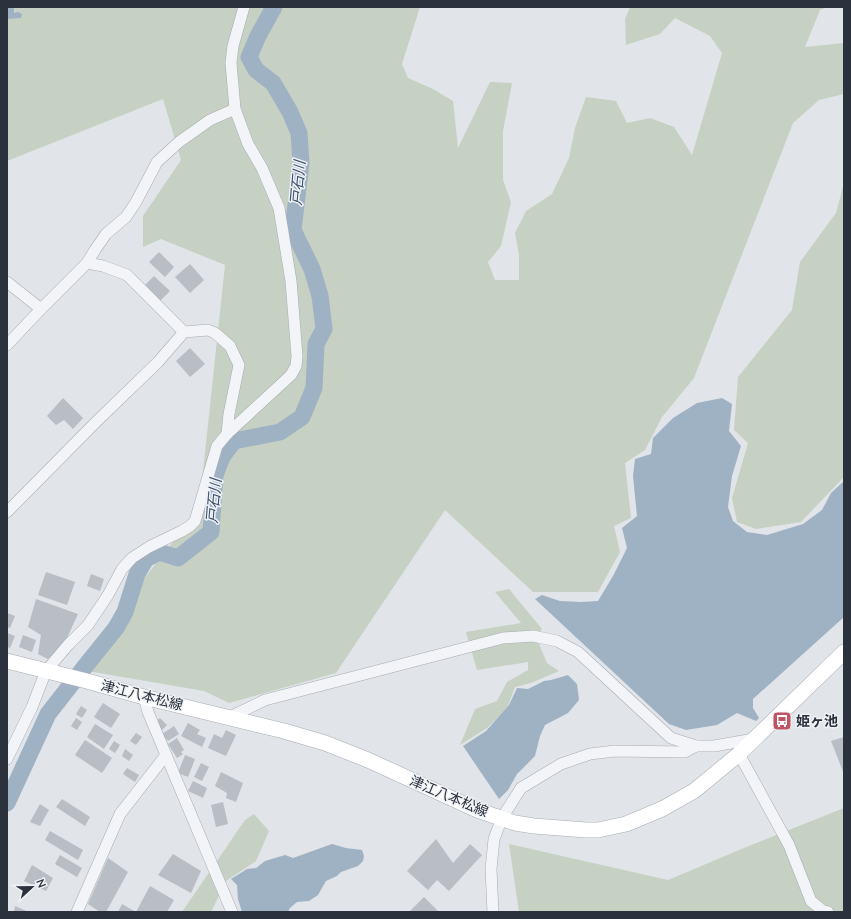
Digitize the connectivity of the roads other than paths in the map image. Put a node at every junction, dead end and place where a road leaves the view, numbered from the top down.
1 (244, 7) edge
2 (235, 108) junction
3 (88, 263) junction
4 (7, 282) edge
5 (41, 309) junction
6 (184, 332) junction
7 (7, 345) edge
8 (226, 434) junction
9 (7, 512) edge
10 (844, 652) edge
11 (7, 661) edge
12 (50, 671) junction
13 (144, 697) junction
14 (228, 718) junction
15 (754, 739) junction
16 (696, 746) junction
17 (739, 754) junction
18 (166, 755) junction
19 (7, 759) edge
20 (502, 818) junction
21 (77, 912) edge
22 (232, 912) edge
23 (494, 912) edge
24 (828, 912) edge

1 - 2 street
2 - 3 street
2 - 8 street
3 - 5 street
3 - 6 street
4 - 5 street
5 - 7 street
6 - 8 street
6 - 9 street
8 - 12 street
10 - 15 main road, 津江八本松線
11 - 12 main road, 津江八本松線
12 - 13 main road, 津江八本松線
12 - 19 street
13 - 14 main road, 津江八本松線
13 - 18 street
14 - 16 street
14 - 20 main road, 津江八本松線
15 - 16 street
15 - 17 main road, 津江八本松線
16 - 20 street
17 - 20 main road, 津江八本松線
17 - 24 street
18 - 21 street
18 - 22 street
20 - 23 street

